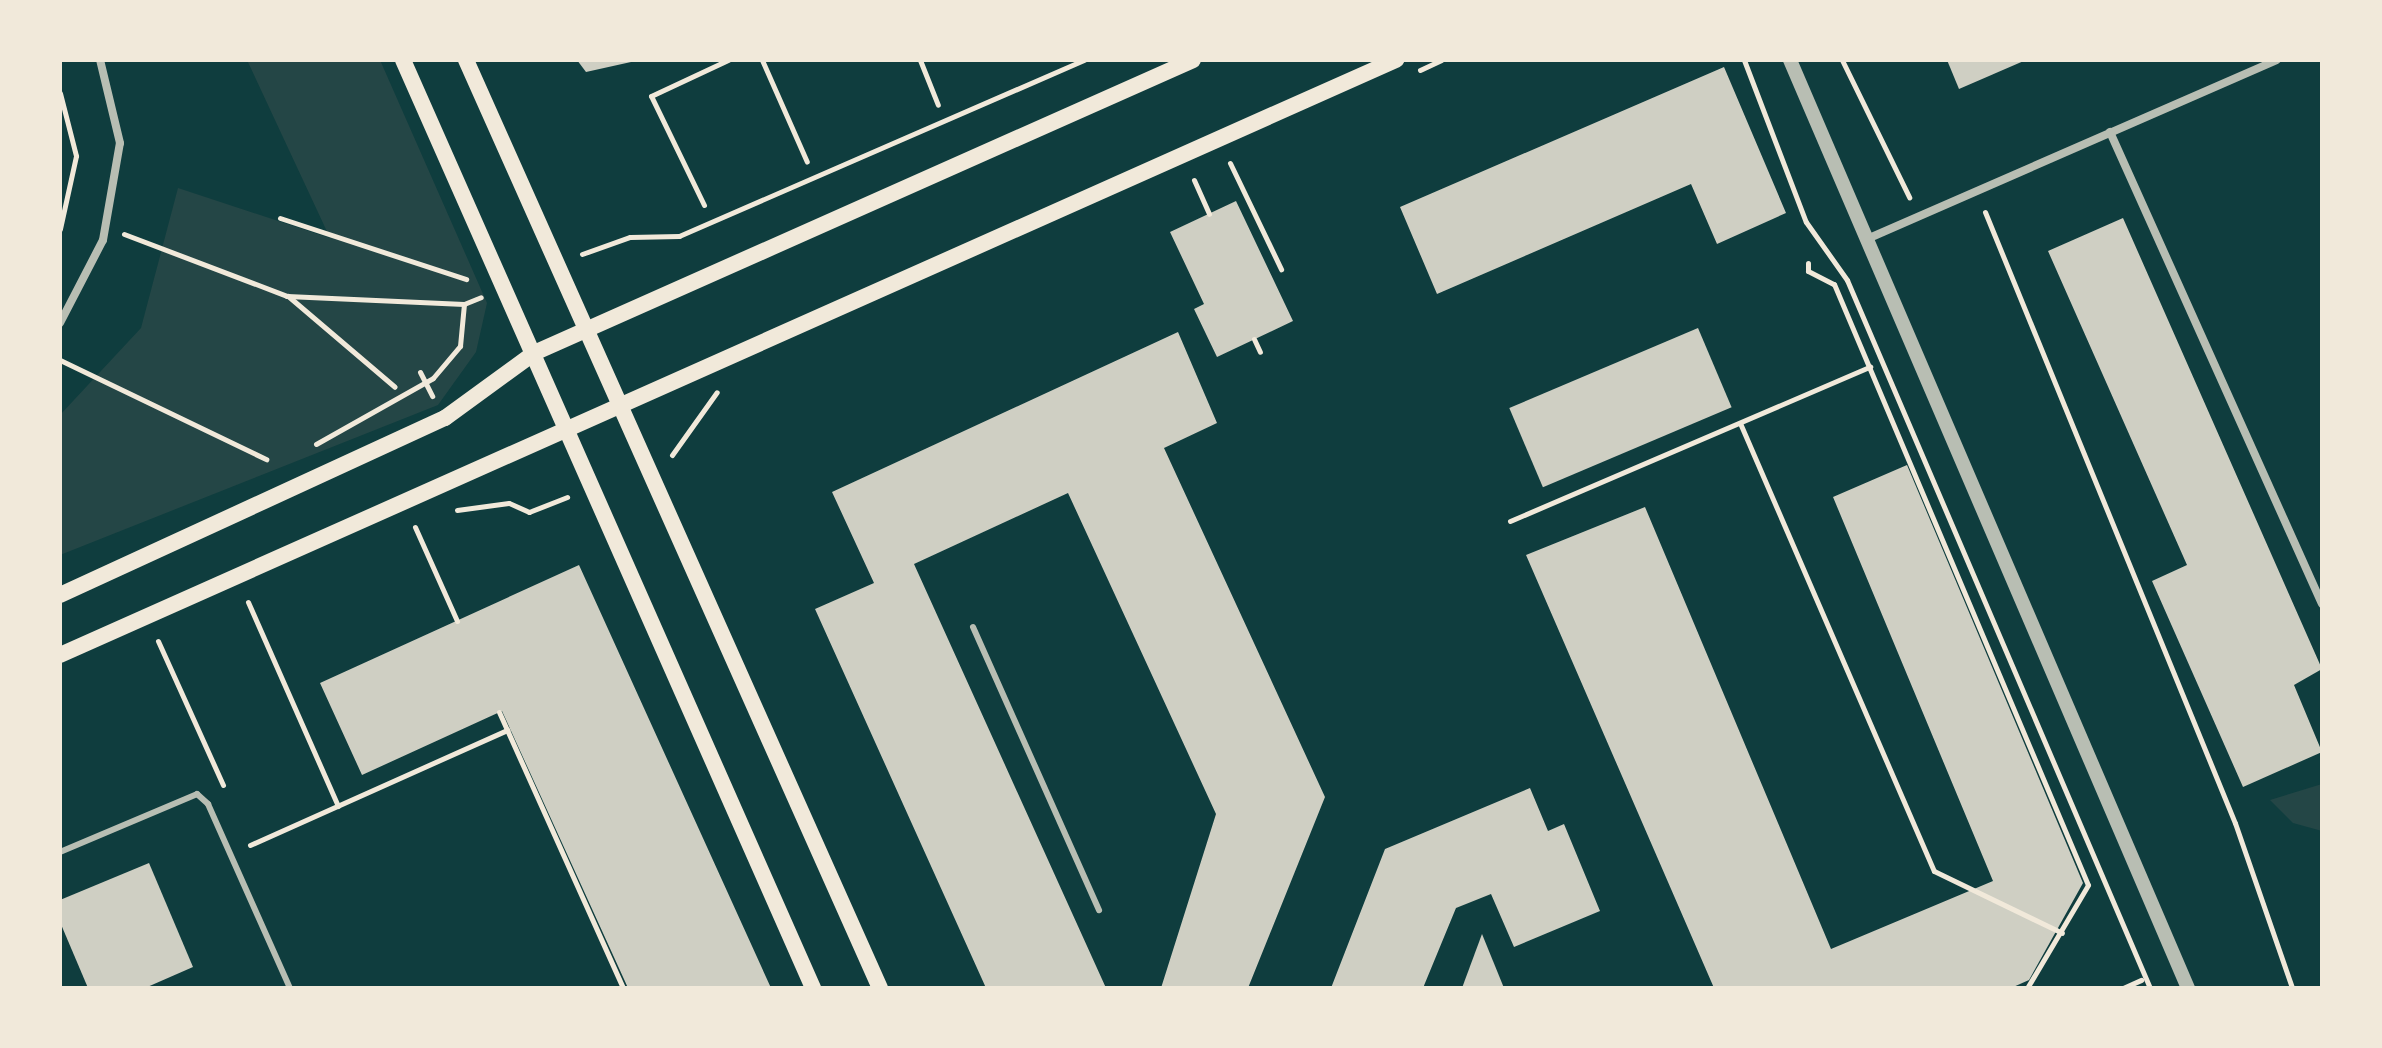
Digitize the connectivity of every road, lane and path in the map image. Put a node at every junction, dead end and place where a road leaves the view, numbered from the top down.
1 (100, 60) edge
2 (403, 60) edge
3 (466, 60) edge
4 (728, 60) edge
5 (762, 60) edge
6 (920, 60) edge
7 (1084, 60) edge
8 (1193, 60) edge
9 (1396, 60) edge
10 (1744, 60) edge
11 (1790, 60) edge
12 (1842, 60) edge
13 (2277, 60) edge
14 (60, 93) edge
15 (938, 105) dead end
16 (2110, 132) junction
17 (807, 162) dead end
18 (1230, 163) dead end
19 (1194, 180) dead end
20 (1976, 190) junction
21 (1917, 199) dead end
22 (704, 205) dead end
23 (1209, 214) dead end
24 (280, 218) dead end
25 (105, 227) junction
26 (60, 229) edge
27 (630, 237) dead end
28 (1867, 239) junction
29 (1808, 263) dead end
30 (1281, 269) dead end
31 (466, 279) dead end
32 (287, 296) junction
33 (60, 323) edge
34 (583, 332) junction
35 (1254, 339) dead end
36 (1260, 352) dead end
37 (534, 353) junction
38 (60, 360) edge
39 (1870, 367) junction
40 (420, 372) dead end
41 (426, 384) junction
42 (395, 387) dead end
43 (434, 399) dead end
44 (618, 405) junction
45 (1740, 423) junction
46 (566, 426) junction
47 (310, 446) dead end
48 (266, 459) dead end
49 (283, 460) dead end
50 (256, 473) dead end
51 (412, 521) dead end
52 (1510, 521) dead end
53 (60, 595) edge
54 (245, 596) dead end
55 (2322, 604) edge
56 (457, 621) dead end
57 (973, 627) dead end
58 (156, 636) dead end
59 (60, 655) edge
60 (499, 712) dead end
61 (507, 730) junction
62 (230, 801) dead end
63 (338, 806) junction
64 (243, 830) dead end
65 (60, 852) edge
66 (1099, 910) dead end
67 (2062, 933) junction
68 (2141, 980) dead end
69 (290, 988) edge
70 (623, 988) edge
71 (813, 988) edge
72 (880, 988) edge
73 (2027, 988) edge
74 (2123, 988) edge
75 (2150, 988) edge
76 (2188, 988) edge
77 (2292, 988) edge

1 - 25 street
2 - 37 main road
3 - 34 main road
4 - 22 path
5 - 17 path
6 - 15 path
7 - 27 path
8 - 34 main road
9 - 44 main road
10 - 75 path
11 - 28 street
12 - 21 path
13 - 16 street
14 - 26 path
16 - 20 street
16 - 55 street
18 - 30 path
19 - 23 path
20 - 28 street
20 - 77 path
24 - 31 path
25 - 32 path
25 - 33 street
28 - 76 street
29 - 39 path
32 - 41 path
32 - 42 path
34 - 37 main road
34 - 44 main road
35 - 36 path
37 - 46 main road
37 - 53 main road
38 - 48 path
39 - 45 path
39 - 67 path
40 - 41 path
41 - 43 path
41 - 47 path
44 - 46 main road
44 - 72 main road
45 - 52 path
45 - 67 path
46 - 59 main road
46 - 71 main road
49 - 50 path
51 - 56 path
54 - 63 path
57 - 66 lane
58 - 62 path
60 - 61 path
61 - 63 path
61 - 70 path
63 - 64 path
65 - 69 lane
67 - 73 path
68 - 74 path

